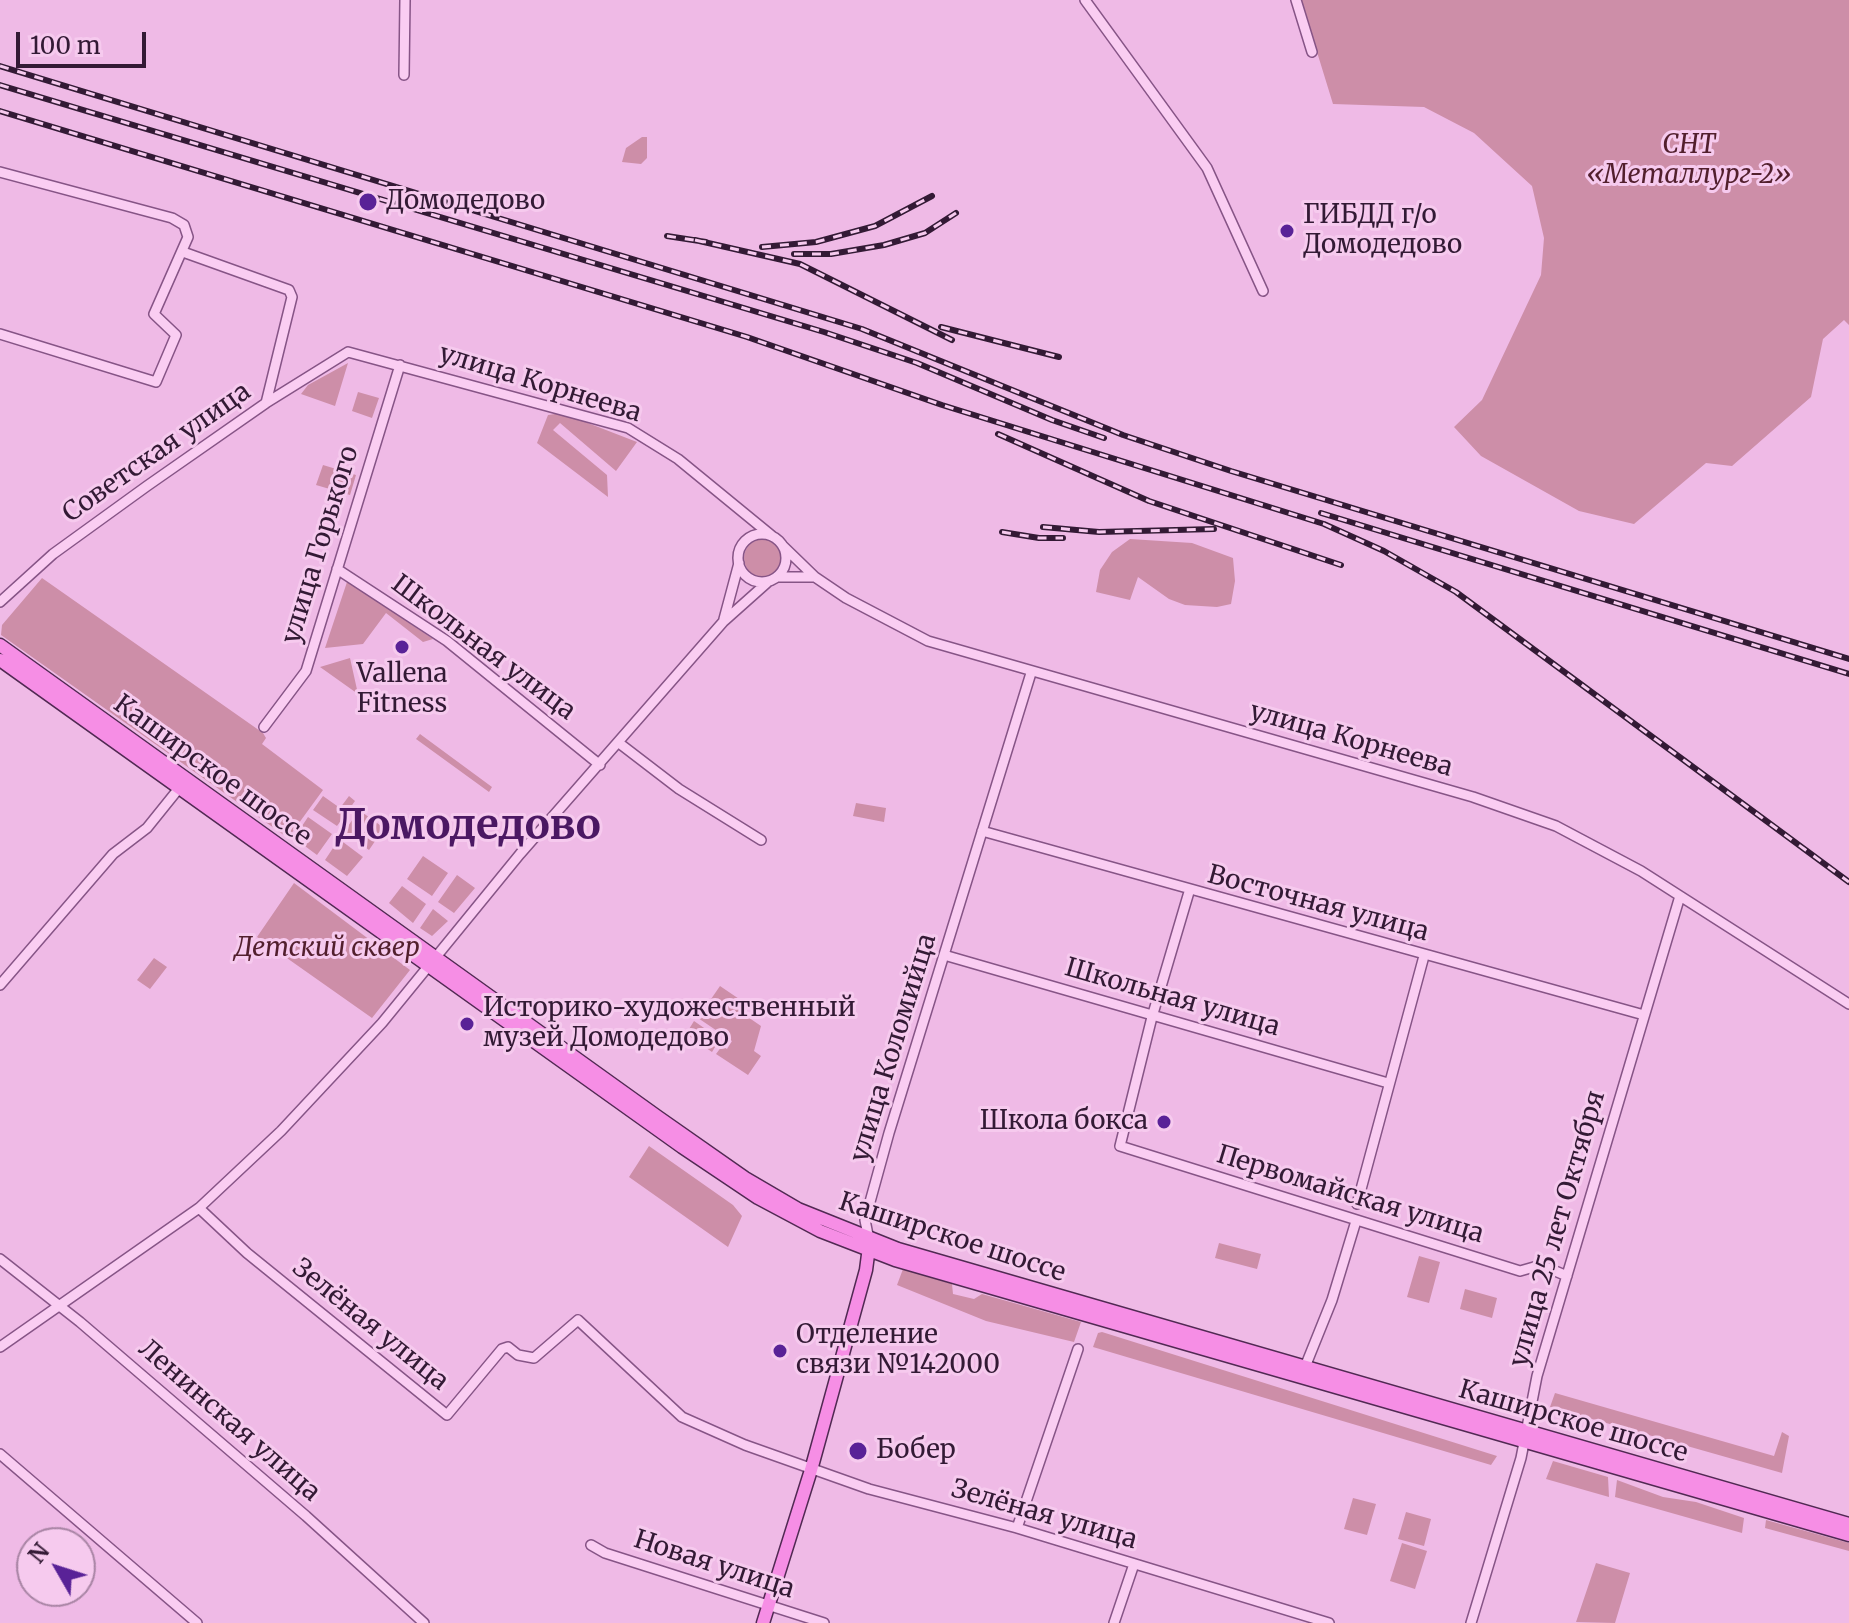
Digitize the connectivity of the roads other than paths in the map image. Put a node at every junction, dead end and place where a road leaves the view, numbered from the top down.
1 (405, 0) edge
2 (1085, 0) edge
3 (1296, 0) edge
4 (1312, 52) dead end
5 (404, 75) dead end
6 (0, 172) edge
7 (183, 252) junction
8 (1263, 291) dead end
9 (0, 334) edge
10 (348, 352) joint
11 (400, 365) junction
12 (266, 403) junction
13 (744, 514) junction
14 (772, 536) junction
15 (744, 543) junction
16 (783, 546) junction
17 (739, 562) junction
18 (337, 569) junction
19 (815, 577) junction
20 (772, 579) junction
21 (0, 602) edge
22 (723, 622) junction
23 (0, 645) edge
24 (0, 660) edge
25 (1031, 673) junction
26 (264, 727) dead end
27 (619, 743) junction
28 (600, 765) junction
29 (180, 787) junction
30 (982, 831) junction
31 (761, 840) dead end
32 (1189, 892) junction
33 (1680, 896) junction
34 (944, 955) junction
35 (1424, 956) junction
36 (433, 963) junction
37 (0, 985) edge
38 (1849, 1004) edge
39 (1644, 1015) junction
40 (1152, 1017) junction
41 (1388, 1083) junction
42 (1357, 1204) dead end
43 (199, 1208) junction
44 (1356, 1221) junction
45 (869, 1245) junction
46 (0, 1259) edge
47 (1567, 1276) junction
48 (57, 1307) junction
49 (0, 1347) edge
50 (1078, 1349) dead end
51 (1305, 1367) junction
52 (1526, 1437) junction
53 (0, 1454) edge
54 (811, 1470) junction
55 (1849, 1524) edge
56 (1017, 1528) junction
57 (1849, 1535) edge
58 (591, 1545) dead end
59 (1134, 1564) junction
60 (768, 1607) junction
61 (197, 1623) edge
62 (424, 1623) edge
63 (763, 1623) edge
64 (824, 1623) edge
65 (1114, 1623) edge
66 (1329, 1623) edge
67 (1471, 1623) edge

1 - 5 street
2 - 8 street
3 - 4 street
6 - 7 street
7 - 9 street
7 - 12 street
10 - 11 street, улица Корнеева
10 - 12 street, Советская улица
11 - 13 street, улица Корнеева
11 - 18 street, улица Горького
12 - 21 street, Советская улица
13 - 14 street, улица Корнеева
13 - 15 street
14 - 15 street
14 - 16 street
15 - 17 street
16 - 19 street, улица Корнеева
16 - 20 street
17 - 20 street
17 - 22 street
18 - 26 street, улица Горького
18 - 28 street, Школьная улица
19 - 20 street
19 - 25 street, улица Корнеева
20 - 22 street
22 - 27 street
23 - 36 main road, Каширское шоссе
24 - 29 main road, Каширское шоссе
25 - 30 street, улица Коломийца
25 - 33 street, улица Корнеева
27 - 28 street
27 - 31 street
28 - 36 street
29 - 36 main road, Каширское шоссе
29 - 37 street
30 - 32 street, Восточная улица
30 - 34 street, улица Коломийца
32 - 35 street, Восточная улица
32 - 40 street
33 - 38 street, улица Корнеева
33 - 39 street, улица 25 лет Октября
34 - 40 street, Школьная улица
34 - 45 street, улица Коломийца
35 - 39 street, Восточная улица
35 - 41 street
36 - 43 street
36 - 45 main road, Каширское шоссе
39 - 47 street, улица 25 лет Октября
40 - 41 street, Школьная улица
40 - 44 street, Первомайская улица
41 - 42 street
43 - 48 street
43 - 54 street, Зелёная улица
44 - 47 street, Первомайская улица
44 - 51 street
45 - 51 main road, Каширское шоссе
45 - 52 main road, Каширское шоссе
45 - 54 main road, улица Коломийца
46 - 48 street, Ленинская улица
47 - 52 street, улица 25 лет Октября
48 - 49 street
48 - 62 street, Ленинская улица
50 - 56 street
51 - 52 main road, Каширское шоссе
52 - 55 main road, Каширское шоссе
52 - 57 main road, Каширское шоссе
52 - 67 street, улица 25 лет Октября
53 - 61 street
54 - 56 street, Зелёная улица
54 - 60 main road, улица Коломийца
56 - 59 street, Зелёная улица
58 - 60 street, Новая улица
59 - 65 street
59 - 66 street, Зелёная улица
60 - 63 main road, улица Коломийца
60 - 64 street, Новая улица

